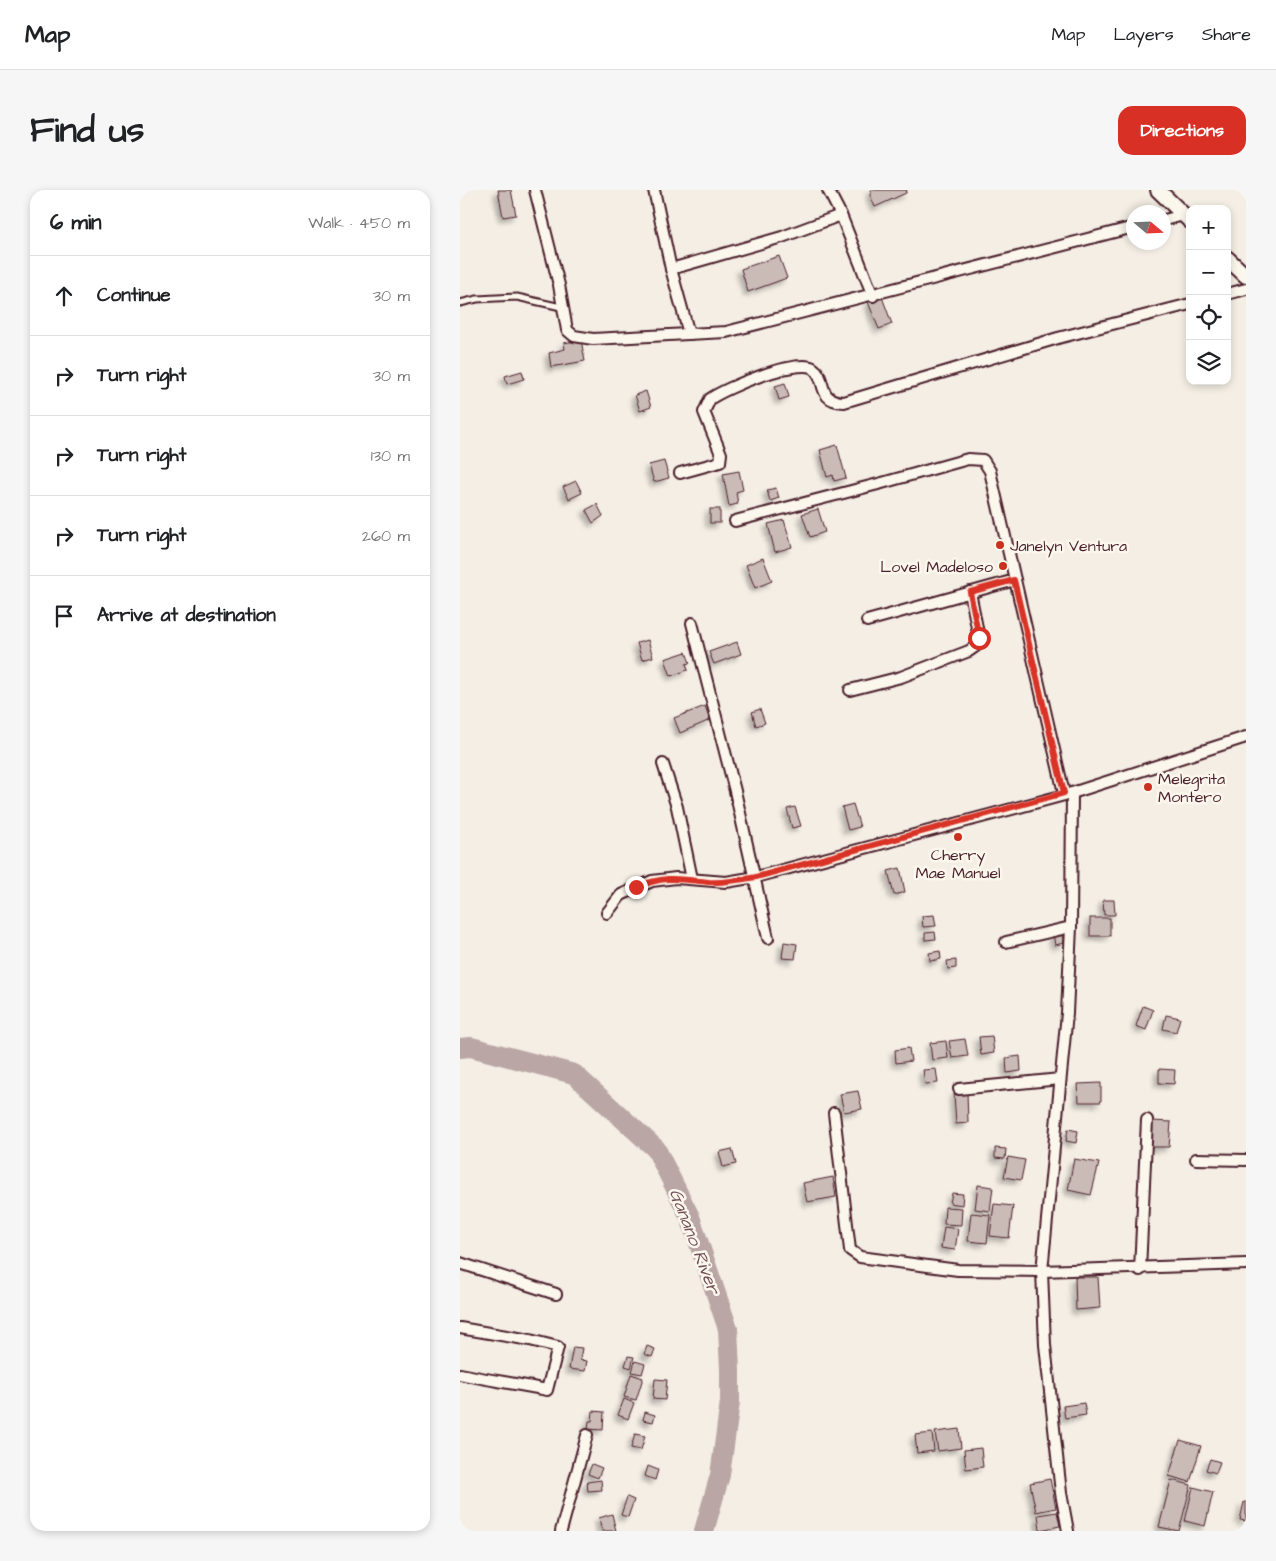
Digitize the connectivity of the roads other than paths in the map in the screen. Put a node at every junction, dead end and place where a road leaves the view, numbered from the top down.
1 (535, 190) edge
2 (654, 190) edge
3 (828, 190) edge
4 (1158, 190) edge
5 (841, 215) junction
6 (1186, 217) edge
7 (1186, 218) edge
8 (1171, 219) edge
9 (1126, 229) edge
10 (1231, 262) edge
11 (671, 268) junction
12 (1246, 276) edge
13 (1246, 289) edge
14 (1231, 293) edge
15 (873, 296) junction
16 (460, 303) edge
17 (1186, 305) edge
18 (561, 307) junction
19 (689, 334) junction
20 (680, 472) dead end
21 (734, 521) dead end
22 (1014, 580) junction
23 (970, 592) junction
24 (867, 621) dead end
25 (692, 623) dead end
26 (850, 690) dead end
27 (1246, 737) edge
28 (663, 764) dead end
29 (1068, 793) junction
30 (756, 877) junction
31 (692, 880) junction
32 (607, 913) dead end
33 (1071, 926) junction
34 (768, 938) dead end
35 (1006, 942) dead end
36 (1060, 1079) junction
37 (959, 1089) dead end
38 (834, 1113) dead end
39 (1147, 1120) dead end
40 (1196, 1159) dead end
41 (1246, 1160) edge
42 (460, 1263) edge
43 (1246, 1264) edge
44 (1140, 1270) junction
45 (1042, 1271) junction
46 (556, 1294) dead end
47 (460, 1328) edge
48 (460, 1374) edge
49 (587, 1435) dead end
50 (562, 1531) edge
51 (1068, 1531) edge

1 - 18 street
2 - 11 street
3 - 5 street
4 - 6 main road
5 - 11 street
5 - 15 street
7 - 8 street
9 - 15 street
10 - 12 main road
11 - 19 street
13 - 14 street
15 - 19 street
16 - 18 lane
17 - 20 street
18 - 19 street
21 - 22 street
22 - 23 street
22 - 29 street
23 - 24 street
23 - 26 street
25 - 30 street
27 - 29 street
28 - 31 street
29 - 30 street
29 - 33 street
30 - 31 street
30 - 34 street
31 - 32 street
33 - 35 street
33 - 36 street
36 - 37 street
36 - 45 street
38 - 45 street
39 - 44 street
40 - 41 street
42 - 46 street
43 - 44 street
44 - 45 street
45 - 51 street
47 - 48 street
49 - 50 street

